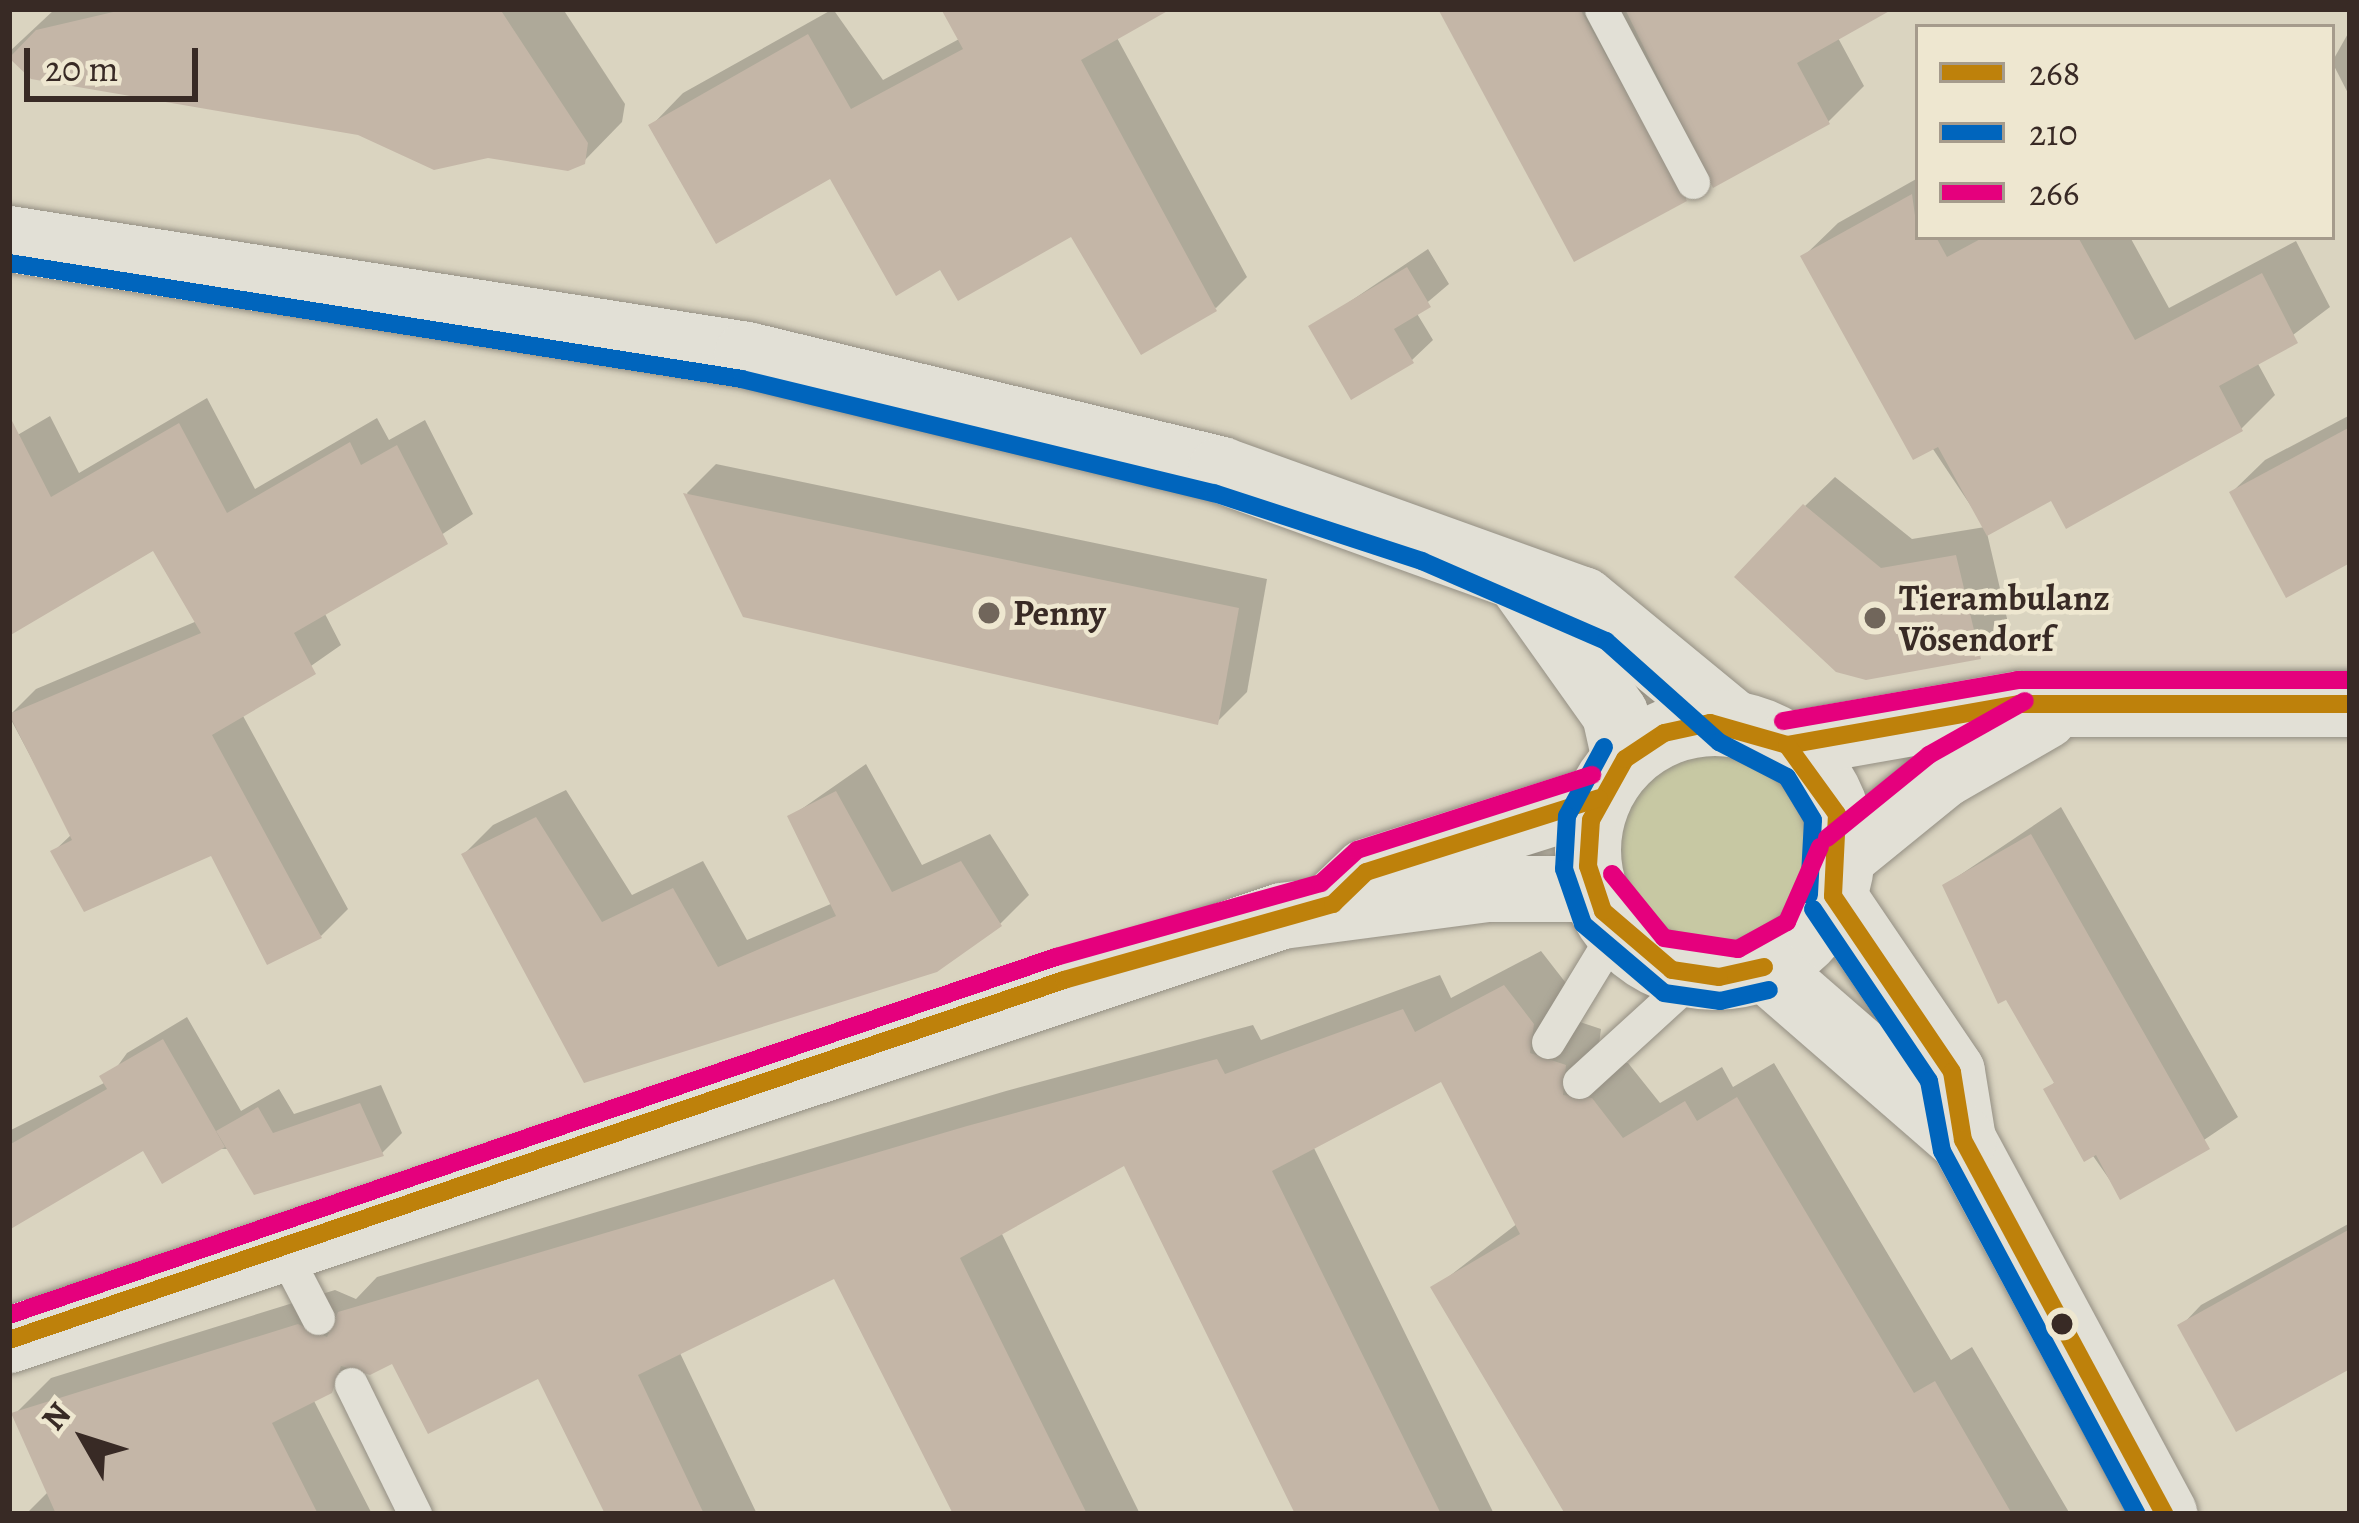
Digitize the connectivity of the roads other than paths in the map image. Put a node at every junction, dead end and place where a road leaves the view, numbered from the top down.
1 (1601, 9) edge
2 (1693, 182) dead end
3 (9, 239) edge
4 (1522, 583) junction
5 (2350, 704) edge
6 (2059, 706) junction
7 (1760, 734) junction
8 (1612, 779) junction
9 (1837, 876) junction
10 (1333, 904) junction
11 (1605, 910) junction
12 (1764, 967) junction
13 (1695, 976) junction
14 (1548, 1042) dead end
15 (1579, 1082) dead end
16 (1963, 1140) junction
17 (281, 1247) junction
18 (318, 1318) dead end
19 (9, 1340) edge
20 (351, 1384) dead end
21 (415, 1514) edge
22 (2164, 1514) edge

1 - 2 lane
3 - 4 main road
4 - 7 main road
4 - 8 main road
5 - 6 main road
6 - 7 main road
6 - 9 main road
7 - 8 main road
7 - 9 main road
8 - 10 main road
8 - 11 main road
9 - 12 main road
9 - 16 main road
10 - 11 main road
10 - 17 main road
11 - 13 main road
11 - 14 lane
12 - 13 main road
12 - 16 main road
13 - 15 lane
16 - 22 main road
17 - 18 lane
17 - 19 main road
20 - 21 lane

